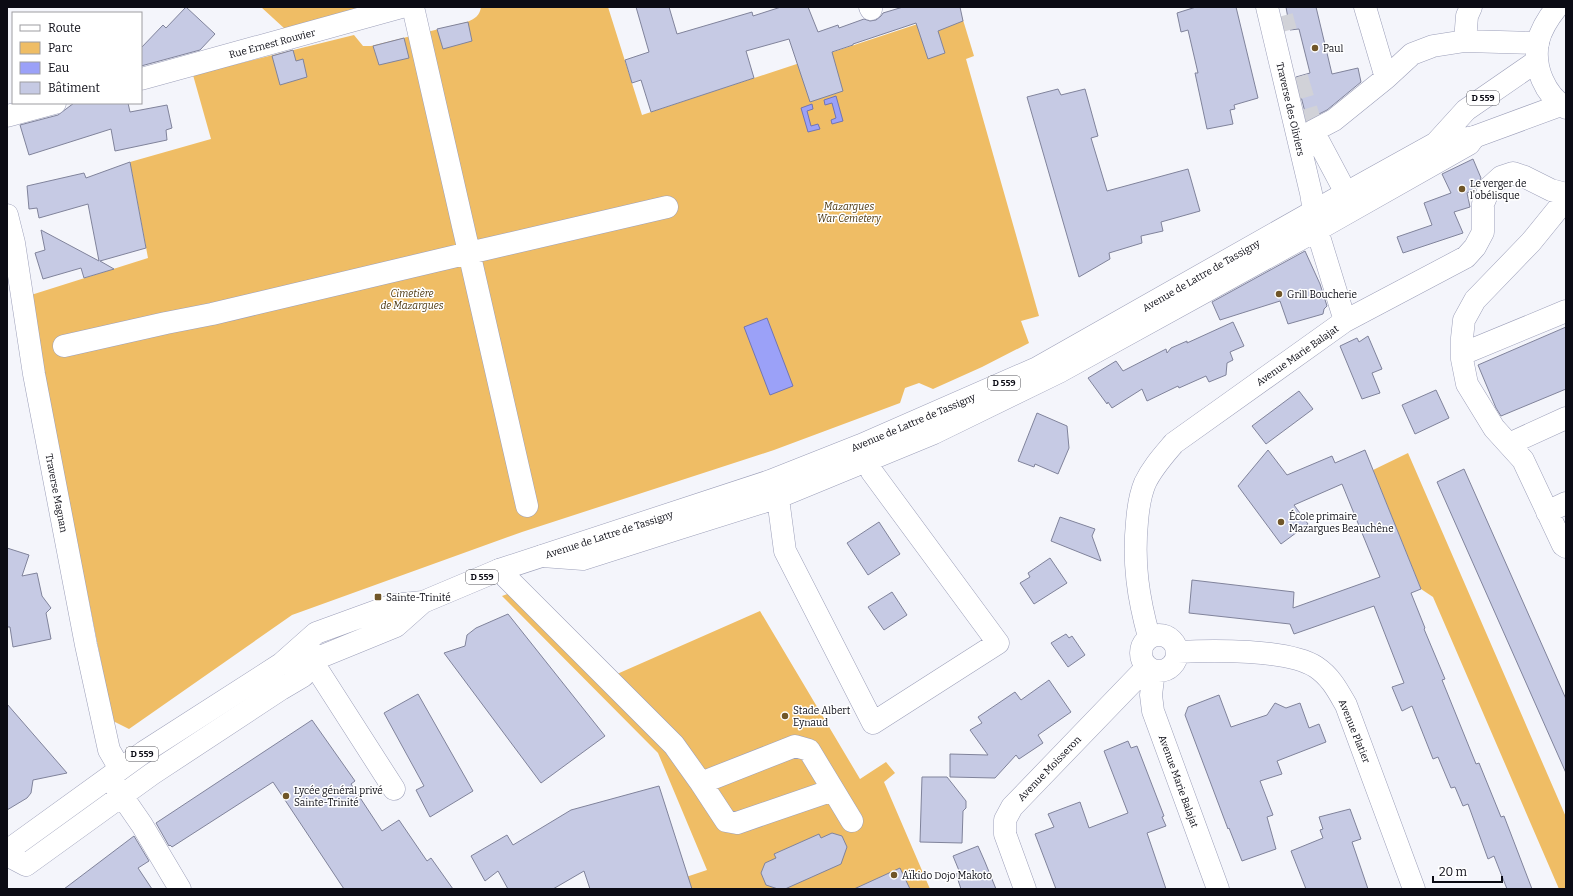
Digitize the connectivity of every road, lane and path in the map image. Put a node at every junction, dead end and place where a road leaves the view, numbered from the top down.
1 (402, 7) edge
2 (413, 7) edge
3 (1365, 7) edge
4 (1471, 7) edge
5 (1557, 7) edge
6 (1279, 15) edge
7 (1465, 41) junction
8 (1538, 52) junction
9 (1297, 77) tunnel mouth
10 (1386, 78) junction
11 (142, 79) edge
12 (50, 104) edge
13 (1564, 106) edge
14 (7, 116) edge
15 (1474, 137) junction
16 (1436, 143) junction
17 (1346, 193) junction
18 (1566, 194) edge
19 (1566, 199) edge
20 (667, 207) dead end
21 (7, 215) edge
22 (1315, 220) junction
23 (469, 253) junction
24 (1566, 311) edge
25 (1345, 321) junction
26 (64, 346) dead end
27 (1462, 354) junction
28 (1566, 418) edge
29 (1509, 444) junction
30 (864, 453) junction
31 (773, 489) junction
32 (527, 506) dead end
33 (1557, 507) edge
34 (1566, 547) edge
35 (499, 570) junction
36 (423, 602) junction
37 (1149, 637) junction
38 (1178, 652) junction
39 (310, 658) junction
40 (281, 664) junction
41 (1151, 669) junction
42 (115, 773) junction
43 (701, 783) junction
44 (394, 789) dead end
45 (833, 790) junction
46 (122, 795) junction
47 (852, 821) dead end
48 (7, 851) edge
49 (7, 855) edge
50 (180, 889) edge
51 (1025, 889) edge
52 (1218, 889) edge
53 (1414, 889) edge

1 - 11 street, Rue Ernest Rouvier
2 - 23 street
3 - 10 street
4 - 7 street
5 - 8 street
6 - 9 street
6 - 22 street, Traverse des Oliviers
7 - 8 street
7 - 10 street
8 - 13 street
8 - 16 street, Avenue de Lattre de Tassigny / D 559
10 - 17 street
12 - 14 street
13 - 15 street, Avenue de Lattre de Tassigny / D 559
15 - 16 street, Avenue de Lattre de Tassigny / D 559
15 - 22 street
16 - 17 street, Avenue de Lattre de Tassigny / D 559
17 - 22 street, Avenue de Lattre de Tassigny / D 559
18 - 25 street, Avenue Marie Balajat
19 - 27 street
20 - 23 street
21 - 42 street, Traverse Magnan
22 - 25 street, Traverse des Oliviers
22 - 30 street, Avenue de Lattre de Tassigny / D 559
23 - 26 street
23 - 32 street
24 - 27 street
25 - 37 street, Avenue Marie Balajat
27 - 29 street
28 - 29 street
29 - 33 street
30 - 31 street, Avenue de Lattre de Tassigny / D 559
30 - 31 street
31 - 35 street, Avenue de Lattre de Tassigny / D 559
33 - 34 street
35 - 36 street, Avenue de Lattre de Tassigny / D 559
35 - 43 street
36 - 39 street, Avenue de Lattre de Tassigny / D 559
36 - 40 street, Avenue de Lattre de Tassigny / D 559
37 - 38 street
37 - 41 street
38 - 41 street
38 - 53 street, Avenue Platier
39 - 40 street, Avenue de Lattre de Tassigny / D 559
39 - 44 street
39 - 46 street
40 - 42 street, Avenue de Lattre de Tassigny / D 559
41 - 51 street, Avenue Moisseron
41 - 52 street, Avenue Marie Balajat
42 - 46 street, Traverse Magnan
42 - 48 street, Avenue de Lattre de Tassigny / D 559
43 - 45 street
43 - 45 street
45 - 47 street
46 - 49 street
46 - 50 street, Traverse Magnan

